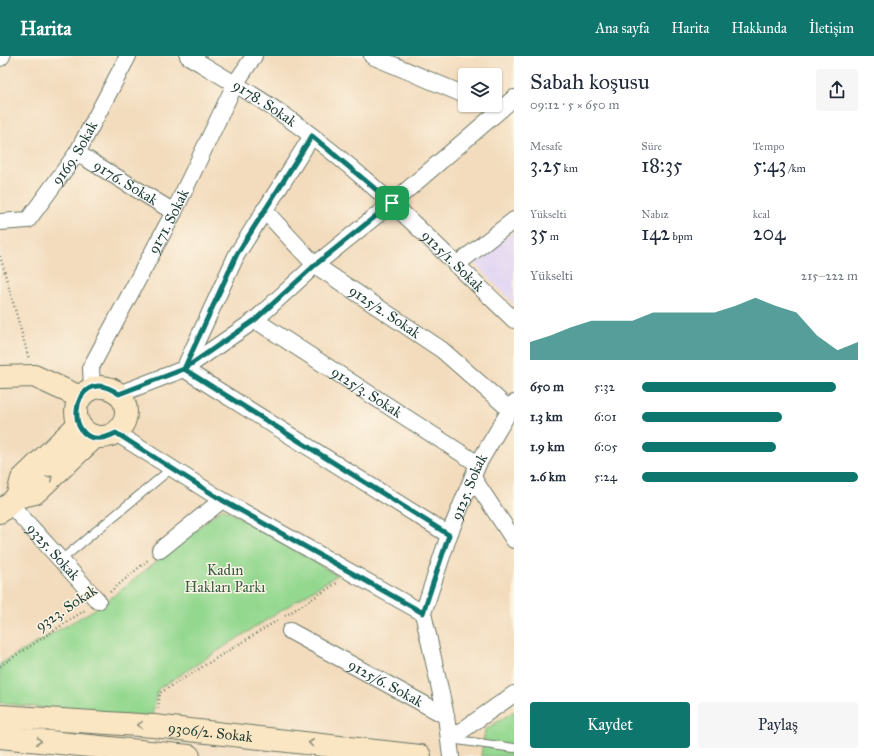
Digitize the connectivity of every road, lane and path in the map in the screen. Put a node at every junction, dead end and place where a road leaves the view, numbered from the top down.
1 (2, 56) edge
2 (128, 56) edge
3 (188, 56) edge
4 (254, 56) edge
5 (372, 56) edge
6 (0, 58) edge
7 (235, 84) junction
8 (458, 92) edge
9 (514, 98) edge
10 (502, 104) edge
11 (490, 112) edge
12 (312, 136) junction
13 (77, 153) junction
14 (392, 203) junction
15 (264, 210) junction
16 (174, 212) junction
17 (514, 220) edge
18 (0, 222) edge
19 (0, 256) edge
20 (315, 265) junction
21 (456, 265) junction
22 (255, 320) junction
23 (514, 320) edge
24 (184, 369) junction
25 (34, 376) junction
26 (0, 377) edge
27 (86, 393) junction
28 (119, 394) junction
29 (512, 406) edge
30 (97, 432) junction
31 (172, 468) junction
32 (476, 471) junction
33 (222, 500) junction
34 (9, 504) edge
35 (449, 535) junction
36 (514, 540) edge
37 (160, 550) joint
38 (61, 560) junction
39 (352, 573) junction
40 (98, 601) junction
41 (423, 613) junction
42 (290, 631) dead end
43 (0, 666) edge
44 (514, 694) edge
45 (0, 716) edge
46 (446, 716) junction
47 (154, 726) junction
48 (0, 737) edge
49 (450, 739) junction
50 (514, 748) edge
51 (189, 756) edge
52 (420, 756) edge
53 (451, 756) edge

1 - 6 street
2 - 13 street, 9169. Sokak
3 - 7 street, 9178. Sokak
4 - 7 street, 9171. Sokak
5 - 8 street
7 - 12 street, 9178. Sokak
7 - 16 street, 9171. Sokak
9 - 10 street
11 - 14 street
12 - 14 street, 9178. Sokak
12 - 15 street
13 - 16 street, 9176. Sokak
13 - 18 street, 9169. Sokak
14 - 20 street
14 - 21 street, 9125/1. Sokak
15 - 20 street, 9125/2. Sokak
15 - 24 street
16 - 27 street, 9171. Sokak
17 - 21 street
19 - 25 path
20 - 22 street
20 - 29 street, 9125/2. Sokak
21 - 23 street, 9125/1. Sokak
22 - 24 street
22 - 32 street, 9125/3. Sokak
24 - 28 street
24 - 35 street
25 - 26 main road
25 - 27 main road
27 - 28 main road
27 - 30 main road
28 - 30 main road
29 - 32 street, 9125. Sokak
30 - 31 street
30 - 34 main road
31 - 33 street
31 - 38 lane
32 - 35 street, 9125. Sokak
32 - 36 street
33 - 37 street
33 - 39 street
34 - 38 street, 9325. Sokak
35 - 41 street, 9125. Sokak
37 - 40 path, 9323. Sokak
38 - 40 street, 9325. Sokak
39 - 41 street
39 - 47 path
40 - 43 path, 9323. Sokak
41 - 46 street
42 - 46 street, 9125/6. Sokak
44 - 49 street
47 -> 45 main road, 9306/2. Sokak
46 - 49 street
52 -> 47 main road, 9306/2. Sokak
48 -> 51 main road, 9306/2. Sokak
49 - 50 lane
49 - 53 street

